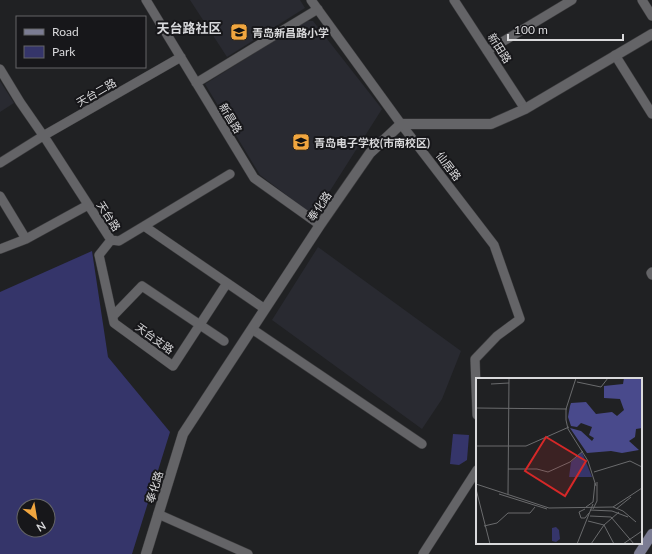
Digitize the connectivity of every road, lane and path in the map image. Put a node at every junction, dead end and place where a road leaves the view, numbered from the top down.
1 (146, 0) edge
2 (311, 0) edge
3 (454, 0) edge
4 (572, 0) edge
5 (642, 0) edge
6 (318, 9) junction
7 (652, 16) edge
8 (652, 34) edge
9 (487, 51) junction
10 (616, 55) junction
11 (180, 57) junction
12 (0, 69) edge
13 (196, 83) junction
14 (525, 109) junction
15 (652, 114) edge
16 (401, 124) junction
17 (43, 136) junction
18 (0, 163) edge
19 (230, 174) dead end
20 (0, 196) edge
21 (88, 205) junction
22 (320, 225) junction
23 (144, 226) junction
24 (26, 239) junction
25 (111, 240) junction
26 (0, 249) edge
27 (227, 283) junction
28 (265, 309) junction
29 (112, 316) junction
30 (200, 325) junction
31 (252, 329) junction
32 (224, 341) dead end
33 (476, 387) edge
34 (422, 444) dead end
35 (476, 472) edge
36 (158, 514) junction
37 (652, 534) edge
38 (146, 554) edge
39 (248, 554) edge
40 (423, 554) edge
41 (639, 554) edge

1 - 11 street, 新昌路
2 - 6 street, 仙居路
3 - 9 street, 新田路
4 - 9 street
5 - 7 street
6 - 13 street
6 - 16 street, 仙居路
8 - 10 street
9 - 14 street, 新田路
10 - 14 street
10 - 15 street
11 - 13 street, 新昌路
11 - 17 street, 天台二路
12 - 17 street, 天台路
13 - 22 street, 新昌路
14 - 16 street
16 - 22 street, 奉化路
16 - 33 street, 仙居路
17 - 18 street, 天台二路
17 - 21 street, 天台路
19 - 23 street, 天台路
20 - 24 street
21 - 24 street
21 - 25 street, 天台路
22 - 28 street, 奉化路
23 - 25 street, 天台路
23 - 27 street
24 - 26 street
25 - 29 street, 天台支路
27 - 28 street
27 - 30 street, 天台支路
28 - 31 street, 奉化路
29 - 30 street
29 - 30 street, 天台支路
30 - 32 street
31 - 34 street
31 - 36 street, 奉化路
35 - 40 street
36 - 38 street, 奉化路
36 - 39 street
37 - 41 main road

